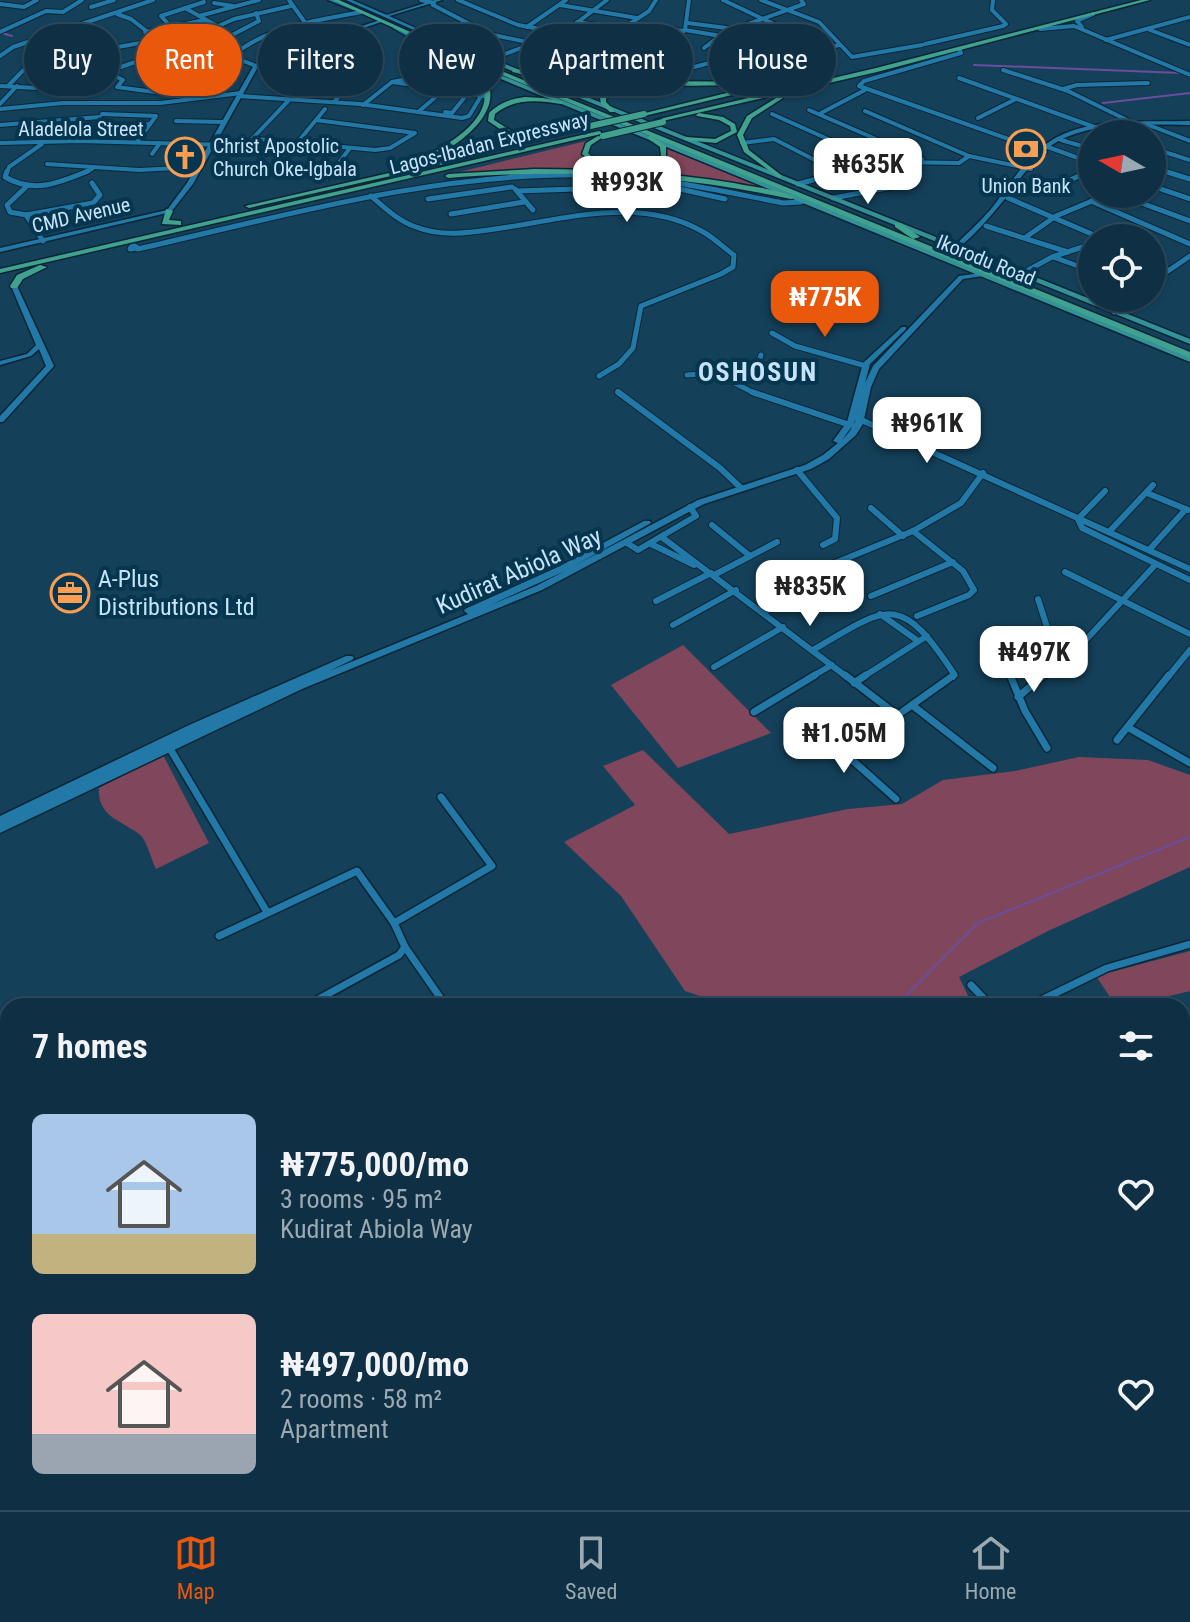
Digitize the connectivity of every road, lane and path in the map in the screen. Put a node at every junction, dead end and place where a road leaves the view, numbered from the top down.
1 (37, 0) edge
2 (82, 0) edge
3 (114, 0) edge
4 (153, 0) edge
5 (200, 0) edge
6 (259, 0) edge
7 (333, 0) edge
8 (344, 0) edge
9 (421, 0) edge
10 (442, 0) edge
11 (458, 0) edge
12 (566, 0) edge
13 (607, 0) edge
14 (656, 0) edge
15 (689, 0) edge
16 (723, 0) edge
17 (761, 0) edge
18 (801, 0) edge
19 (993, 0) edge
20 (1123, 0) edge
21 (1147, 0) edge
22 (214, 3) dead end
23 (290, 3) edge
24 (0, 4) edge
25 (246, 4) junction
26 (434, 4) junction
27 (560, 5) junction
28 (15, 6) junction
29 (91, 7) dead end
30 (235, 7) junction
31 (185, 8) junction
32 (785, 10) junction
33 (591, 11) junction
34 (0, 12) edge
35 (258, 12) junction
36 (361, 12) junction
37 (114, 14) junction
38 (1093, 14) junction
39 (199, 16) junction
40 (1190, 17) edge
41 (382, 18) junction
42 (637, 18) junction
43 (758, 18) junction
44 (205, 20) junction
45 (393, 20) junction
46 (306, 22) junction
47 (577, 22) junction
48 (688, 23) joint
49 (86, 24) edge
50 (136, 24) edge
51 (168, 24) edge
52 (185, 24) edge
53 (213, 24) edge
54 (225, 24) edge
55 (367, 24) edge
56 (400, 24) edge
57 (402, 24) edge
58 (520, 24) edge
59 (532, 24) edge
60 (574, 24) edge
61 (590, 24) edge
62 (630, 24) edge
63 (745, 24) edge
64 (772, 24) edge
65 (709, 26) edge
66 (399, 28) edge
67 (399, 29) edge
68 (1040, 29) junction
69 (1148, 29) junction
70 (242, 30) edge
71 (0, 32) edge
72 (1107, 40) junction
73 (520, 41) edge
74 (24, 44) edge
75 (709, 44) edge
76 (839, 45) junction
77 (1190, 45) edge
78 (836, 46) edge
79 (929, 46) junction
80 (704, 48) dead end
81 (959, 49) junction
82 (242, 50) edge
83 (0, 56) edge
84 (242, 60) edge
85 (256, 66) joint
86 (504, 67) edge
87 (24, 69) edge
88 (1003, 70) dead end
89 (504, 71) edge
90 (514, 71) junction
91 (836, 71) edge
92 (1189, 73) edge
93 (959, 78) dead end
94 (836, 79) edge
95 (399, 81) edge
96 (504, 81) edge
97 (392, 82) junction
98 (399, 83) edge
99 (709, 83) edge
100 (1148, 83) dead end
101 (0, 86) edge
102 (8, 86) junction
103 (17, 86) junction
104 (24, 87) edge
105 (1063, 89) junction
106 (242, 90) edge
107 (865, 90) junction
108 (242, 94) edge
109 (169, 96) edge
110 (215, 96) edge
111 (239, 96) edge
112 (339, 96) edge
113 (434, 96) edge
114 (466, 96) edge
115 (485, 96) joint
116 (720, 96) edge
117 (729, 96) edge
118 (764, 96) edge
119 (773, 96) edge
120 (785, 96) edge
121 (1016, 99) junction
122 (166, 100) junction
123 (289, 100) junction
124 (107, 102) junction
125 (334, 102) junction
126 (365, 103) junction
127 (562, 103) junction
128 (0, 106) edge
129 (325, 109) dead end
130 (420, 109) junction
131 (809, 110) dead end
132 (612, 111) junction
133 (656, 111) junction
134 (865, 111) dead end
135 (821, 113) junction
136 (772, 114) dead end
137 (101, 115) junction
138 (645, 115) junction
139 (684, 117) junction
140 (978, 118) dead end
141 (316, 120) junction
142 (1078, 120) edge
143 (1127, 120) edge
144 (176, 121) dead end
145 (660, 121) junction
146 (222, 122) junction
147 (92, 124) junction
148 (150, 124) junction
149 (1190, 124) edge
150 (0, 125) edge
151 (1166, 125) edge
152 (50, 127) dead end
153 (588, 128) junction
154 (1078, 132) edge
155 (1166, 132) edge
156 (23, 133) dead end
157 (555, 134) junction
158 (601, 134) junction
159 (644, 135) junction
160 (1078, 135) edge
161 (252, 139) junction
162 (686, 139) junction
163 (1061, 140) junction
164 (79, 141) junction
165 (1190, 141) edge
166 (17, 142) junction
167 (137, 142) junction
168 (0, 143) edge
169 (44, 143) junction
170 (160, 143) junction
171 (297, 143) junction
172 (742, 143) junction
173 (210, 144) junction
174 (1078, 145) edge
175 (350, 148) junction
176 (1045, 149) junction
177 (1166, 152) edge
178 (152, 154) dead end
179 (969, 156) junction
180 (1078, 159) edge
181 (924, 160) junction
182 (1190, 160) edge
183 (879, 162) junction
184 (47, 164) dead end
185 (0, 167) edge
186 (9, 167) junction
187 (197, 167) junction
188 (408, 167) junction
189 (857, 167) junction
190 (94, 168) junction
191 (1029, 169) junction
192 (1166, 171) edge
193 (838, 172) junction
194 (382, 175) junction
195 (779, 176) junction
196 (1078, 176) edge
197 (327, 178) dead end
198 (424, 179) junction
199 (1190, 179) edge
200 (504, 180) junction
201 (1070, 180) dead end
202 (875, 181) dead end
203 (92, 183) dead end
204 (798, 184) junction
205 (384, 185) junction
206 (27, 186) junction
207 (898, 186) dead end
208 (514, 189) junction
209 (1166, 191) edge
210 (371, 196) junction
211 (791, 197) junction
212 (833, 198) junction
213 (1008, 198) junction
214 (428, 199) dead end
215 (725, 199) dead end
216 (1190, 199) edge
217 (524, 202) junction
218 (801, 202) junction
219 (0, 205) edge
220 (7, 205) junction
221 (1078, 207) edge
222 (1107, 208) edge
223 (1155, 208) edge
224 (533, 210) dead end
225 (169, 211) junction
226 (10, 212) junction
227 (451, 214) dead end
228 (26, 215) junction
229 (1056, 216) junction
230 (0, 219) edge
231 (1190, 221) edge
232 (178, 223) junction
233 (898, 225) junction
234 (986, 226) junction
235 (1078, 227) edge
236 (883, 235) junction
237 (150, 236) junction
238 (1026, 237) junction
239 (913, 239) junction
240 (43, 241) junction
241 (1190, 244) edge
242 (109, 245) junction
243 (135, 248) junction
244 (1078, 249) edge
245 (0, 250) edge
246 (959, 250) junction
247 (1068, 252) junction
248 (1190, 256) edge
249 (1052, 257) junction
250 (943, 260) junction
251 (0, 263) edge
252 (1078, 266) edge
253 (1168, 270) edge
254 (0, 271) edge
255 (1021, 274) junction
256 (981, 275) junction
257 (9, 285) joint
258 (1078, 297) edge
259 (1114, 312) edge
260 (772, 333) dead end
261 (1190, 342) edge
262 (35, 348) junction
263 (761, 355) dead end
264 (1190, 355) edge
265 (0, 361) edge
266 (866, 366) junction
267 (687, 375) dead end
268 (599, 376) dead end
269 (741, 384) junction
270 (618, 392) dead end
271 (0, 420) edge
272 (854, 420) junction
273 (797, 470) junction
274 (983, 473) junction
275 (739, 485) junction
276 (1153, 485) dead end
277 (1105, 491) dead end
278 (1147, 493) junction
279 (690, 507) junction
280 (871, 508) dead end
281 (1188, 510) edge
282 (1078, 519) junction
283 (712, 525) dead end
284 (913, 531) junction
285 (1109, 532) junction
286 (634, 535) junction
287 (903, 536) junction
288 (663, 538) junction
289 (777, 542) dead end
290 (627, 543) junction
291 (651, 544) junction
292 (823, 545) dead end
293 (1149, 550) junction
294 (750, 556) junction
295 (953, 562) junction
296 (835, 563) dead end
297 (1156, 564) junction
298 (704, 568) junction
299 (1189, 568) edge
300 (1065, 572) dead end
301 (712, 574) junction
302 (828, 575) dead end
303 (1190, 580) edge
304 (736, 590) junction
305 (871, 596) dead end
306 (1038, 599) dead end
307 (1121, 600) junction
308 (656, 601) dead end
309 (764, 612) junction
310 (879, 613) junction
311 (917, 616) dead end
312 (673, 625) dead end
313 (783, 627) junction
314 (1190, 634) edge
315 (927, 636) junction
316 (918, 641) junction
317 (1006, 645) dead end
318 (813, 650) junction
319 (1190, 650) edge
320 (1069, 655) junction
321 (832, 665) junction
322 (714, 667) dead end
323 (854, 683) junction
324 (1018, 697) junction
325 (912, 705) junction
326 (754, 712) dead end
327 (897, 715) junction
328 (814, 726) dead end
329 (1129, 728) junction
330 (1117, 740) dead end
331 (169, 747) junction
332 (1047, 748) dead end
333 (843, 754) junction
334 (1190, 763) edge
335 (993, 768) dead end
336 (441, 797) dead end
337 (896, 799) dead end
338 (0, 821) edge
339 (0, 829) edge
340 (267, 912) junction
341 (394, 923) junction
342 (219, 936) dead end
343 (1190, 944) edge
344 (405, 947) junction
345 (971, 985) dead end
346 (321, 998) edge
347 (440, 998) edge
348 (983, 998) edge
349 (1042, 998) edge

1 - 28 street
2 - 71 street
3 - 29 street
4 - 37 street
5 - 31 street
6 - 25 street
7 - 36 main road, Ikorodu Road
7 - 66 highway, Ikorodu Road
8 - 41 main road, Ikorodu Road
8 - 45 highway, Ikorodu Road
9 - 26 street
10 - 26 main road
11 - 58 street
12 - 27 street
13 - 33 street
14 - 42 street
15 - 48 street
16 - 43 street
17 - 32 street
18 - 32 street
19 - 79 street
20 - 79 highway
21 - 38 highway
22 - 30 street
23 - 35 street
23 - 46 street
24 - 28 street
25 - 30 street
25 - 35 street
26 - 41 main road
26 - 45 main road
26 - 73 street
27 - 33 street
27 - 59 street
28 - 34 street
30 - 39 street
31 - 39 street
31 - 51 street
32 - 43 street
32 - 76 street
33 - 42 street
33 - 47 street
35 - 54 street
35 - 70 street
36 - 41 main road, Ikorodu Road
36 - 46 street
37 - 49 street
37 - 50 street
38 - 68 highway
38 - 72 street
39 - 44 street
40 - 69 street
41 - 45 main road, Ikorodu Road
41 - 55 main road
41 - 67 main road, Ikorodu Road
42 - 62 street
43 - 63 street
43 - 64 street
44 - 52 street
44 - 53 street
45 - 56 highway, Ikorodu Road
45 - 57 main road, Ikorodu Road
46 - 82 street
47 - 60 street
47 - 61 street
48 - 65 street
68 - 72 street
68 - 81 highway
69 - 72 street
69 - 77 street
72 - 92 street
74 - 83 street
75 - 80 street
76 - 78 street
76 - 79 street
79 - 91 highway
81 - 94 highway
81 - 107 street
84 - 85 street
85 - 106 main road
86 - 90 main road, Ikorodu Road
87 - 102 street
88 - 105 street
89 - 239 highway, Ikorodu Road
90 - 99 highway
90 - 132 main road, Ikorodu Road
93 - 121 street
95 - 97 street
96 - 127 main road, Ikorodu Road
97 - 98 street
97 - 126 street
100 - 105 street
101 - 102 street
102 - 103 street
103 - 104 street
103 - 128 street
105 - 143 street
107 - 135 street
107 - 176 street
108 - 123 street
109 - 122 street
110 - 122 street
111 - 146 main road
112 - 125 street
113 - 130 street
114 - 130 street
115 - 130 street
115 - 188 highway
116 - 133 highway
117 - 138 highway
118 - 145 highway
119 - 139 highway
120 - 172 highway
121 - 140 street
121 - 142 street
122 - 124 street
123 - 125 street
123 - 161 street
124 - 128 street
124 - 137 street
125 - 126 street
126 - 130 street
127 - 157 highway
127 - 159 main road, Ikorodu Road
129 - 141 street
131 - 135 street
132 - 133 highway
132 - 162 main road, Ikorodu Road
133 - 138 highway
134 - 179 street
135 - 181 street
136 - 183 street
137 - 147 street
137 - 148 street
137 - 150 street
138 - 153 highway, Lagos-Ibadan Expressway, bridge
139 - 145 highway
139 - 162 highway
141 - 171 street
141 - 175 street, Aladelola Street
144 - 146 street
145 - 158 highway, bridge
146 - 173 main road
147 - 148 street
147 - 152 street
147 - 164 street
148 - 167 street
149 - 151 main road
153 - 157 highway
153 - 194 highway, Lagos-Ibadan Expressway
154 - 176 main road
155 - 165 street
156 - 166 street
157 - 188 highway
158 - 159 highway
158 - 198 highway
158 - 205 highway, Lagos-Ibadan Expressway
159 - 211 main road, Ikorodu Road
160 - 163 main road
161 - 171 street, Aladelola Street
161 - 173 street, Aladelola Street
162 - 195 main road, Ikorodu Road
163 - 174 street
163 - 176 main road
164 - 167 street, Aladelola Street
164 - 169 street, Aladelola Street
166 - 168 street, Aladelola Street
166 - 169 street, Aladelola Street
167 - 170 street, Aladelola Street
169 - 186 street
170 - 173 street, Aladelola Street
170 - 178 street
171 - 175 street, Aladelola Street
172 - 193 street
172 - 195 highway
173 - 187 main road
175 - 197 street
176 - 180 street
176 - 191 main road
177 - 182 street
179 - 181 street
179 - 191 street
181 - 183 street
183 - 189 street
184 - 190 street
185 - 186 street
186 - 206 street
187 - 190 street
187 - 225 main road
188 - 194 highway
189 - 193 street
189 - 202 street
190 - 206 street
191 - 213 main road
191 - 246 main road
192 - 199 street
193 - 204 street
194 - 232 highway, Lagos-Ibadan Expressway
195 - 204 main road, Ikorodu Road
196 - 201 street
198 - 205 highway
198 - 211 highway
200 - 208 street
200 - 210 street
200 - 218 street
203 - 228 street
204 - 212 main road, Ikorodu Road
205 - 237 highway, Lagos-Ibadan Expressway
206 - 220 street
207 - 212 street
208 - 214 street
208 - 215 street
208 - 217 street
209 - 216 street
210 - 243 street
210 - 268 street
211 - 218 main road, Ikorodu Road
212 - 233 main road, Ikorodu Road
213 - 229 street
213 - 234 main road
217 - 224 street
217 - 227 street
218 - 236 main road, Ikorodu Road
219 - 220 street
220 - 226 street
221 - 229 street
222 - 241 street
223 - 231 street
225 - 232 highway
225 - 240 main road, CMD Avenue
226 - 228 street
226 - 230 street
228 - 240 street
229 - 235 street
229 - 238 street
232 - 251 highway, Lagos-Ibadan Expressway
233 - 239 highway
233 - 246 main road, Ikorodu Road
234 - 238 street
234 - 246 main road
236 - 239 highway
236 - 250 main road, Ikorodu Road
237 - 242 highway, Lagos-Ibadan Expressway
237 - 243 highway
238 - 247 street
239 - 264 highway, Ikorodu Road
240 - 245 main road, CMD Avenue
242 - 243 highway
242 - 254 highway, Lagos-Ibadan Expressway
242 - 257 highway
244 - 247 street
246 - 255 main road, Ikorodu Road
247 - 249 street
248 - 253 street
249 - 252 street
249 - 255 street
250 - 256 main road, Ikorodu Road
250 - 266 main road, Kudirat Abiola Way
255 - 258 main road, Ikorodu Road
256 - 264 main road, Ikorodu Road
256 - 272 main road, Kudirat Abiola Way
257 - 262 main road
259 - 261 main road, Ikorodu Road
260 - 266 street
262 - 265 main road
262 - 265 main road
262 - 271 main road
263 - 269 street
266 - 272 main road, Kudirat Abiola Way
267 - 269 street
269 - 272 street
270 - 275 street
272 - 273 main road, Kudirat Abiola Way
272 - 274 street
272 - 275 main road, Kudirat Abiola Way
273 - 275 main road, Kudirat Abiola Way
273 - 292 street
274 - 282 street
274 - 284 street
275 - 279 main road, Kudirat Abiola Way
275 - 286 main road, Kudirat Abiola Way
276 - 278 street
277 - 282 street
278 - 281 street
278 - 285 street
279 - 286 main road, Kudirat Abiola Way
279 - 288 street
280 - 287 street
281 - 293 street
282 - 285 street
282 - 297 street
283 - 294 street
284 - 287 street
284 - 295 street
285 - 293 street
286 - 290 main road, Kudirat Abiola Way
286 - 338 main road, Kudirat Abiola Way
287 - 296 street
288 - 291 street
288 - 298 street
289 - 294 street
290 - 291 street
290 - 331 main road, Kudirat Abiola Way
291 - 298 street
293 - 299 street
294 - 301 street
295 - 305 street
295 - 311 street
297 - 303 street
297 - 307 street
298 - 301 street
300 - 307 street
301 - 304 street
301 - 308 street
302 - 309 street
304 - 309 street
304 - 312 street
306 - 320 street
307 - 314 street
307 - 320 street
309 - 313 street
310 - 315 street
310 - 316 street
310 - 318 street
313 - 318 street
313 - 322 street
315 - 316 street
315 - 325 street
316 - 323 street
317 - 324 street
318 - 321 street
319 - 329 street
320 - 324 street
321 - 323 street
321 - 326 street
323 - 327 street
324 - 332 street
325 - 327 street
325 - 335 street
327 - 333 street
328 - 333 street
329 - 330 street
329 - 334 street
331 - 339 main road, Kudirat Abiola Way
331 - 340 street
333 - 337 street
336 - 341 street
340 - 341 street
340 - 342 street
341 - 344 street
343 - 349 street
344 - 346 street
344 - 347 street
345 - 348 street

